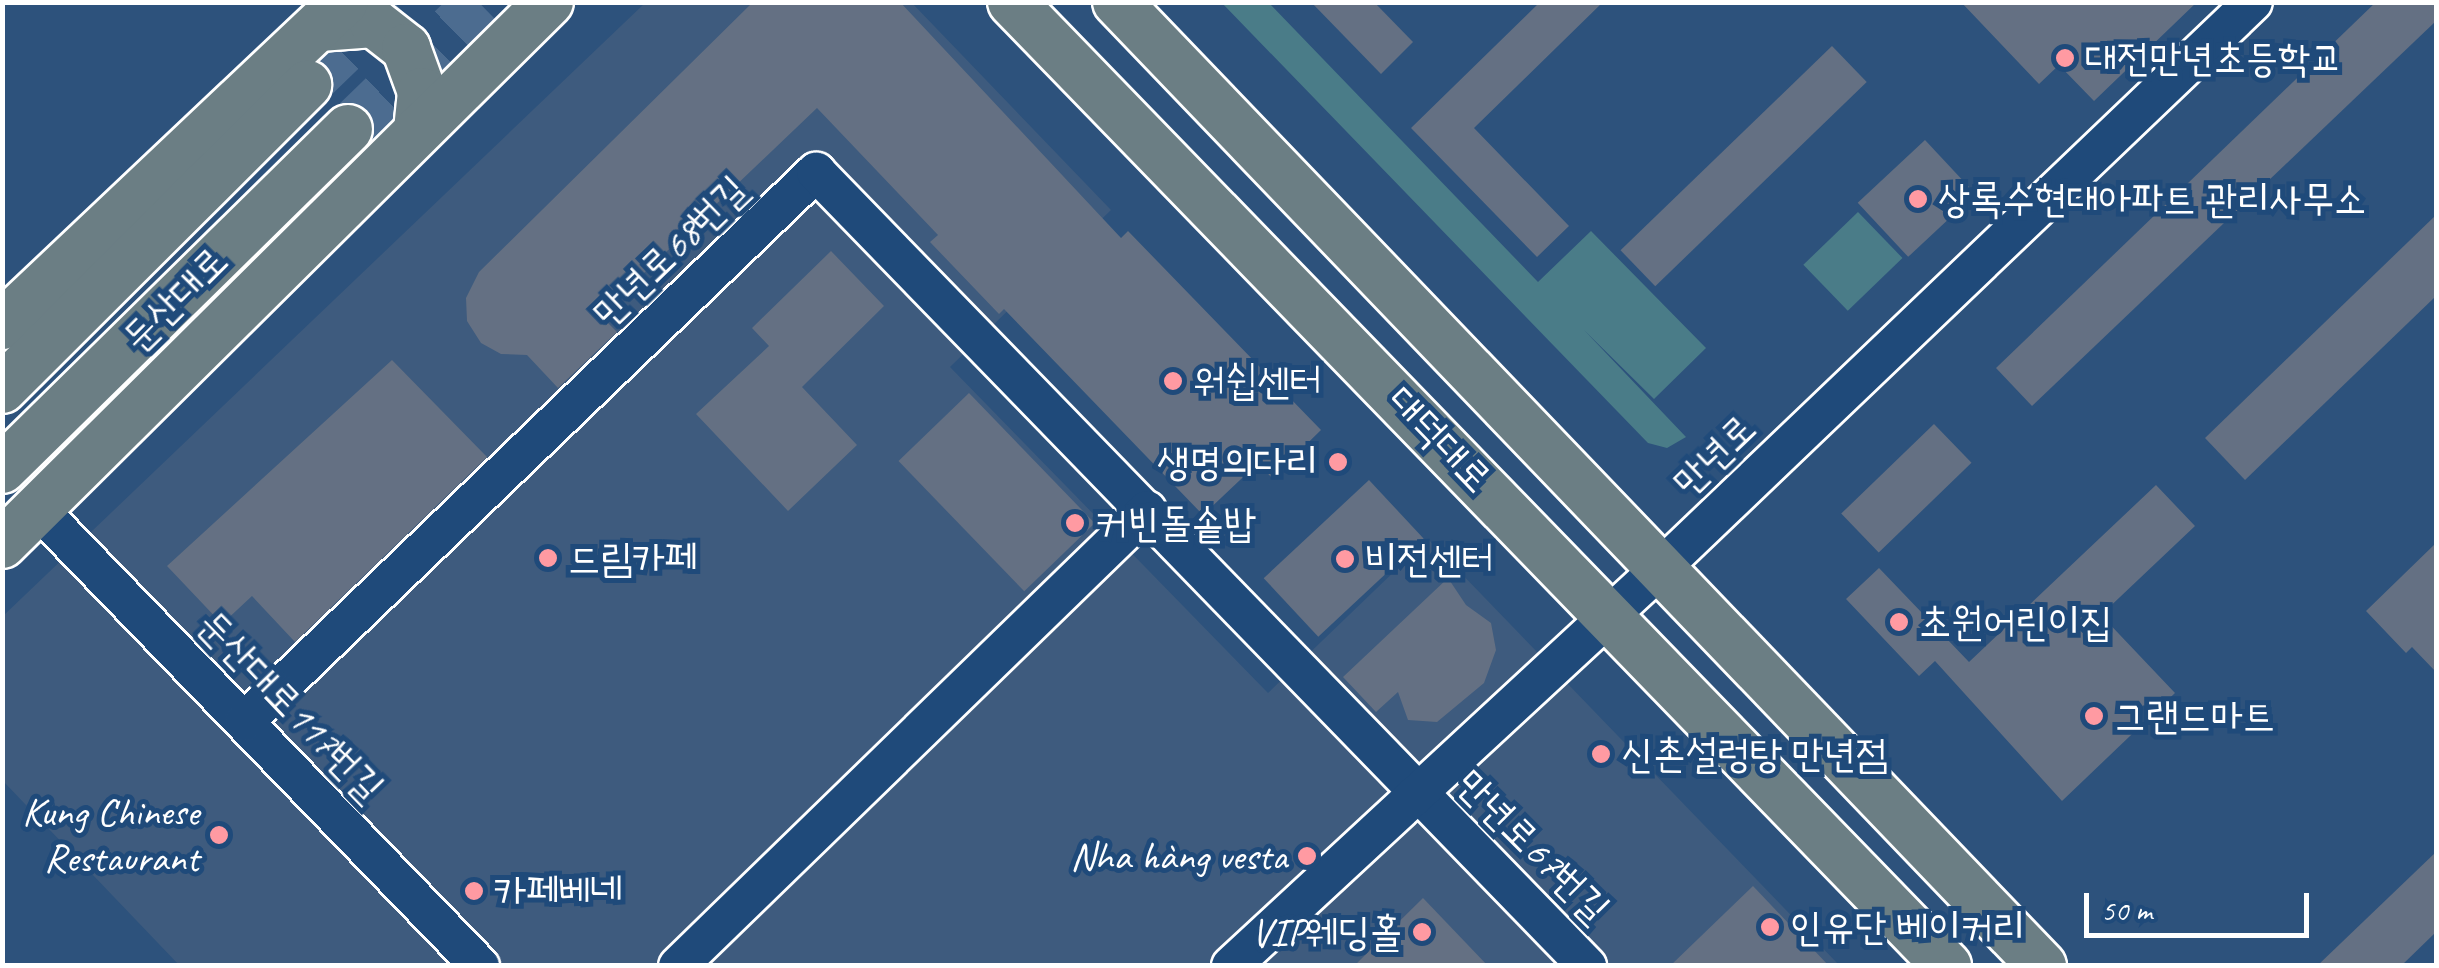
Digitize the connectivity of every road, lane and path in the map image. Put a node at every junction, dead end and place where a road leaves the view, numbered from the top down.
1 (549, 2) edge
2 (1012, 2) edge
3 (1117, 2) edge
4 (2254, 2) edge
5 (331, 15) edge
6 (306, 85) tunnel mouth
7 (418, 128) junction
8 (348, 129) tunnel mouth
9 (2, 325) edge
10 (2, 389) edge
11 (2, 469) edge
12 (38, 509) junction
13 (1147, 510) junction
14 (2, 544) edge
15 (1663, 566) junction
16 (1611, 614) junction
17 (244, 722) junction
18 (1414, 790) junction
19 (480, 966) edge
20 (678, 966) edge
21 (1231, 966) edge
22 (1587, 966) edge
23 (1947, 966) edge
24 (2042, 966) edge

1 - 7 main road
2 - 16 main road, 대덕대로
3 - 15 main road, 대덕대로
4 - 15 street, 만년로
5 - 7 main road
5 - 9 main road
6 - 10 main road, 둔산대로
7 - 12 main road
8 - 11 main road, 둔산대로
12 - 14 main road
12 - 17 street, 둔산대로117번길
13 - 17 street, 만년로68번길
13 - 18 street, 만년로68번길
13 - 20 street
15 - 16 street, 만년로
15 - 24 main road, 대덕대로
16 - 18 street, 만년로
16 - 23 main road, 대덕대로
17 - 19 street, 둔산대로117번길
18 - 21 street, 만년로
18 - 22 street, 만년로67번길

